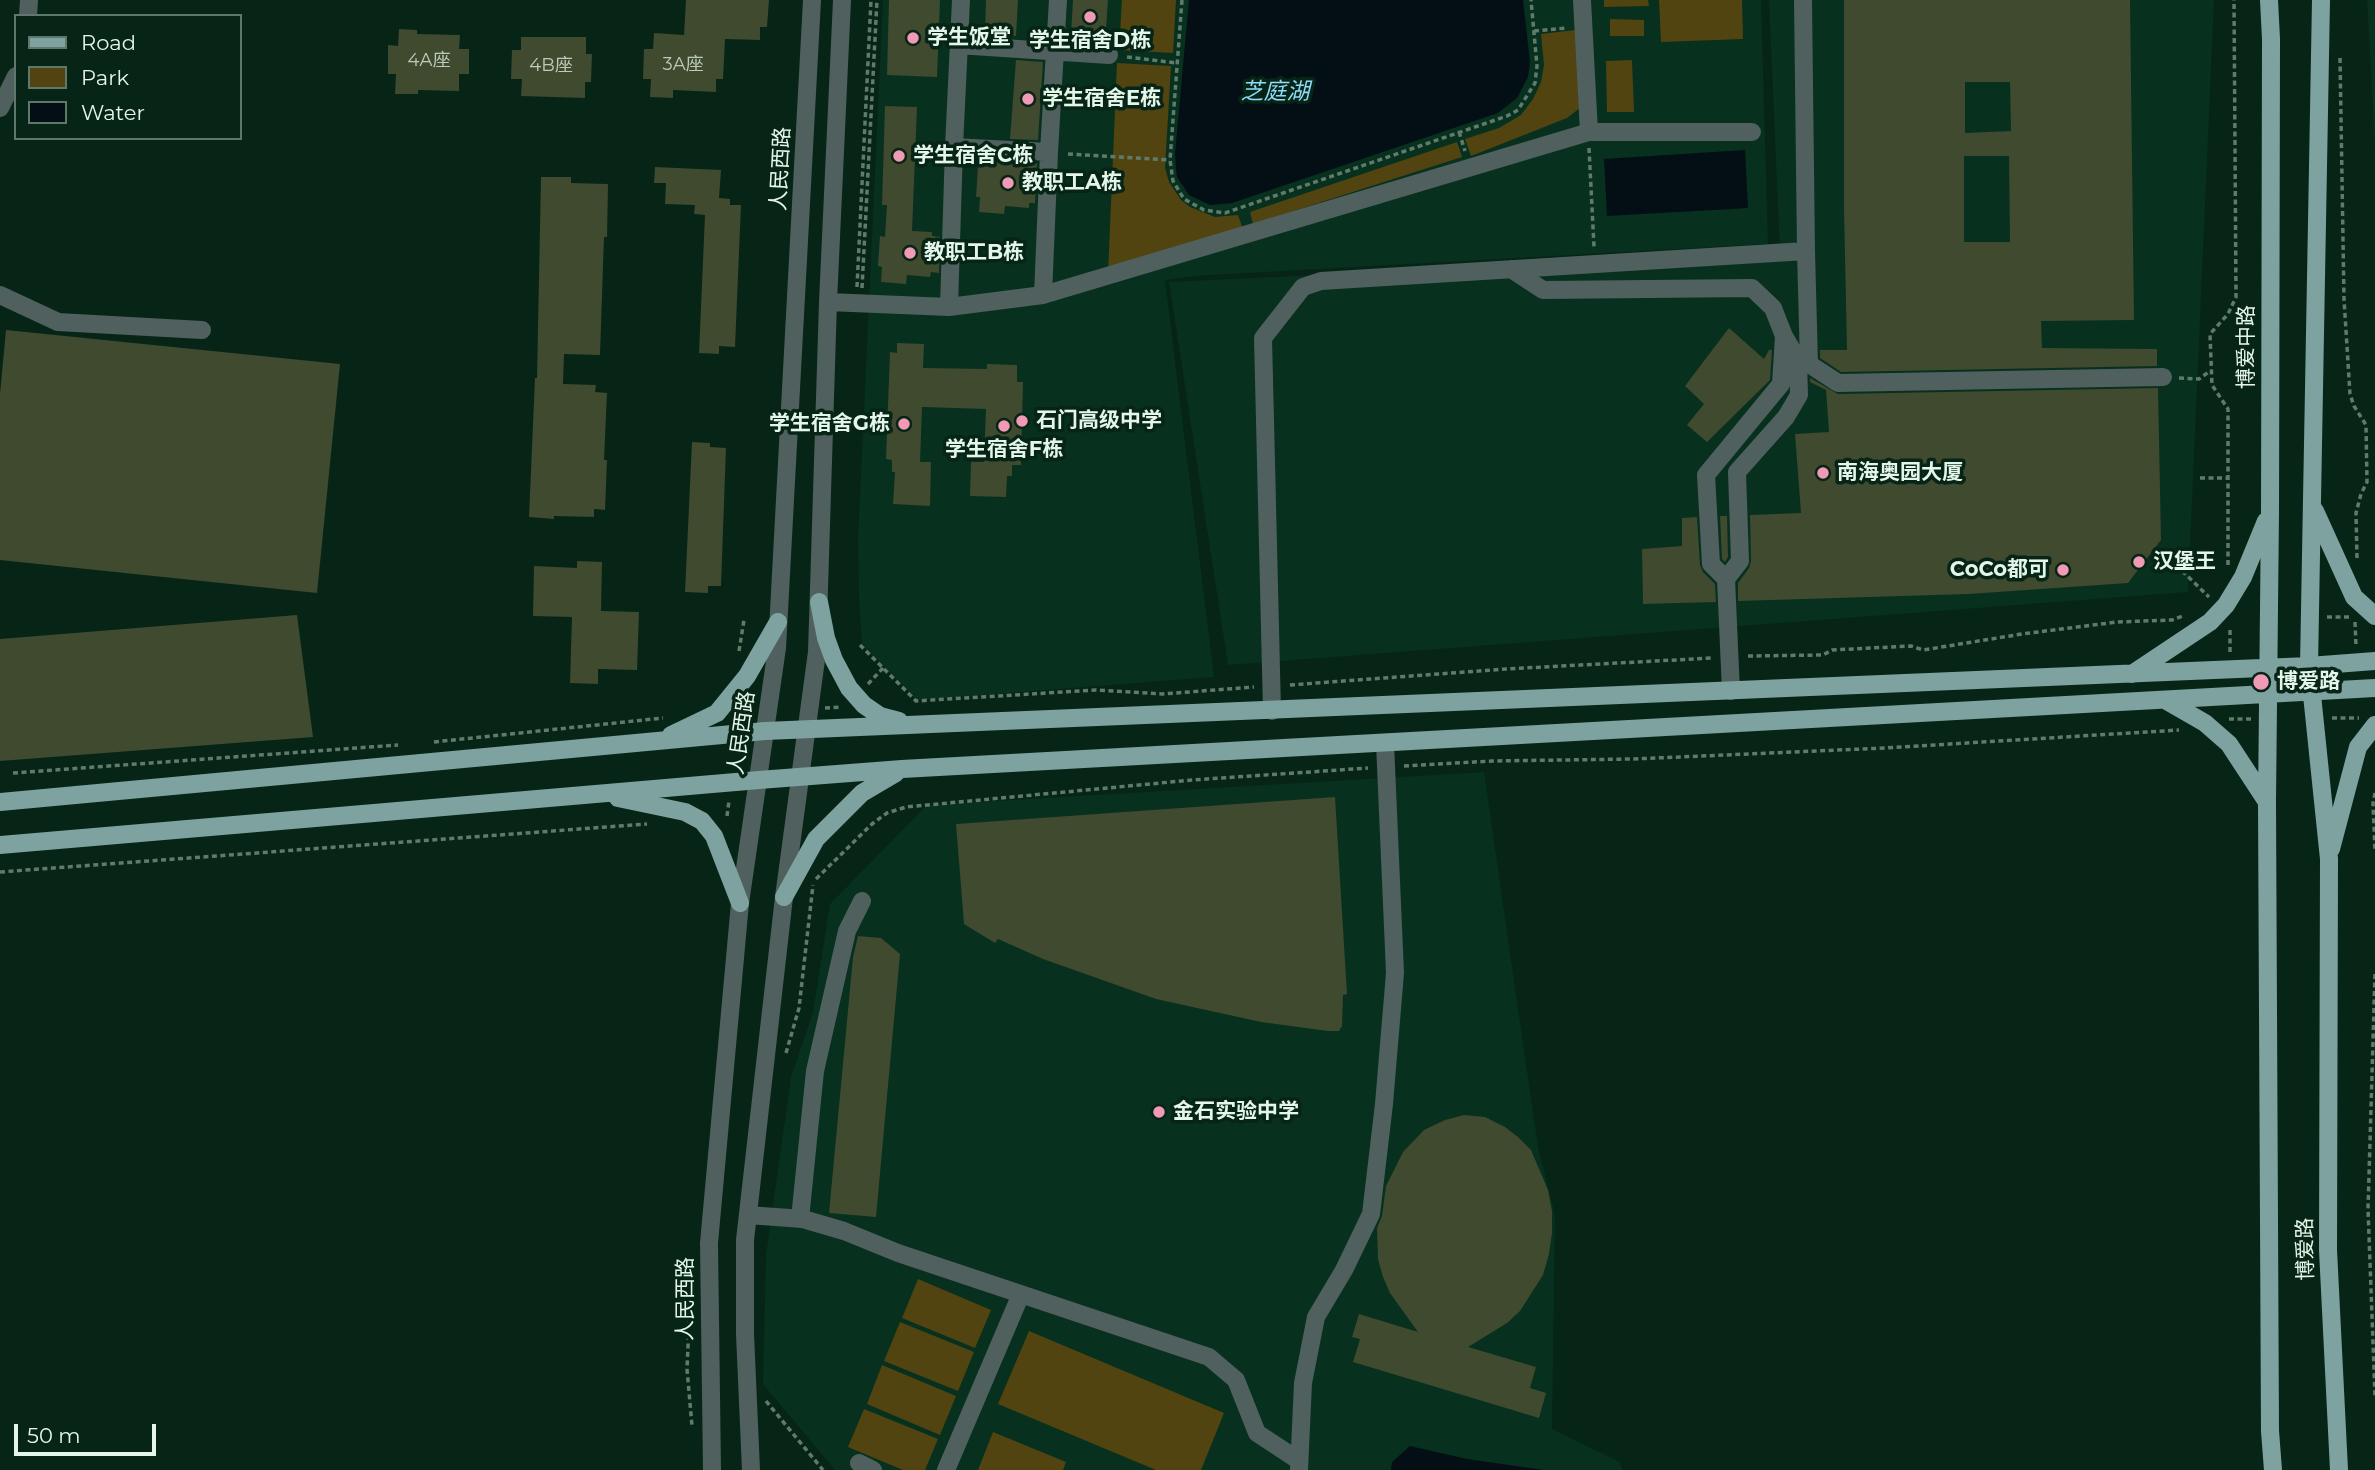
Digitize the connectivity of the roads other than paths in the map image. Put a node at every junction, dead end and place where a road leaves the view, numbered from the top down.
1 (812, 0) edge
2 (842, 0) edge
3 (961, 0) edge
4 (1058, 0) edge
5 (1582, 0) edge
6 (1803, 0) edge
7 (2269, 0) edge
8 (2322, 0) edge
9 (958, 45) junction
10 (1056, 50) junction
11 (1109, 55) road end
12 (14, 80) edge
13 (0, 108) edge
14 (1588, 132) junction
15 (1752, 132) dead end
16 (954, 146) junction
17 (1049, 152) junction
18 (1806, 251) junction
19 (1511, 269) junction
20 (0, 295) edge
21 (1043, 295) junction
22 (828, 302) junction
23 (949, 307) junction
24 (202, 330) dead end
25 (1784, 336) junction
26 (2163, 377) dead end
27 (2312, 506) junction
28 (2270, 511) junction
29 (1726, 579) junction
30 (819, 602) junction
31 (2375, 616) edge
32 (778, 622) junction
33 (2375, 661) edge
34 (2309, 666) junction
35 (2269, 668) junction
36 (2132, 674) junction
37 (2375, 688) edge
38 (1731, 691) junction
39 (2310, 691) junction
40 (2269, 694) junction
41 (2165, 700) junction
42 (1272, 711) junction
43 (2367, 721) edge
44 (913, 725) junction
45 (807, 729) junction
46 (765, 731) junction
47 (659, 741) junction
48 (1385, 743) junction
49 (902, 769) junction
50 (799, 778) junction
51 (759, 780) junction
52 (594, 794) junction
53 (0, 802) edge
54 (2267, 802) junction
55 (0, 845) edge
56 (2329, 859) junction
57 (783, 897) junction
58 (862, 901) dead end
59 (740, 903) junction
60 (748, 1215) junction
61 (800, 1219) junction
62 (1021, 1294) junction
63 (1298, 1465) edge
64 (712, 1470) edge
65 (751, 1470) edge
66 (946, 1470) edge
67 (2273, 1470) edge
68 (2339, 1470) edge

1 - 32 street, 人民西路
2 - 22 street
3 - 9 street
4 - 10 street
5 - 14 street
6 - 18 street
7 - 28 main road, 博爱中路
8 - 27 main road
9 - 10 street
9 - 16 street
10 - 11 street
10 - 17 street
12 - 13 street
14 - 15 street
14 - 21 street
16 - 17 street
16 - 23 street
17 - 21 street
18 - 19 street
18 - 26 street
19 - 25 street
19 - 42 street
20 - 24 street
21 - 23 street
22 - 23 street
22 - 30 street
25 - 29 street
25 - 29 street
27 - 31 main road
27 - 34 main road
28 - 35 main road, 博爱中路
28 - 36 main road
29 - 38 street
30 - 44 main road
30 - 45 street
32 - 46 street, 人民西路
32 - 47 main road
33 - 34 main road
34 - 35 main road
34 - 39 main road
35 - 36 main road
35 - 40 main road, 博爱中路
36 - 38 main road
37 - 39 main road
38 - 42 main road
39 - 40 main road
39 - 56 main road, 博爱路
40 - 41 main road
40 - 54 main road, 博爱路
41 - 48 main road
41 - 54 main road
42 - 44 main road
43 - 56 main road
44 - 45 main road
45 - 46 main road
45 - 50 street
46 - 47 main road
46 - 51 street, 人民西路
47 - 53 main road
48 - 49 main road
48 - 63 street
49 - 50 main road
49 - 57 main road
50 - 51 main road
50 - 57 street
51 - 52 main road
51 - 59 street, 人民西路
52 - 55 main road
52 - 59 main road
54 - 67 main road, 博爱路
56 - 68 main road, 博爱路
57 - 60 street
58 - 61 street
59 - 64 street, 人民西路
60 - 61 street
60 - 65 street
61 - 62 street
62 - 63 street
62 - 66 street

